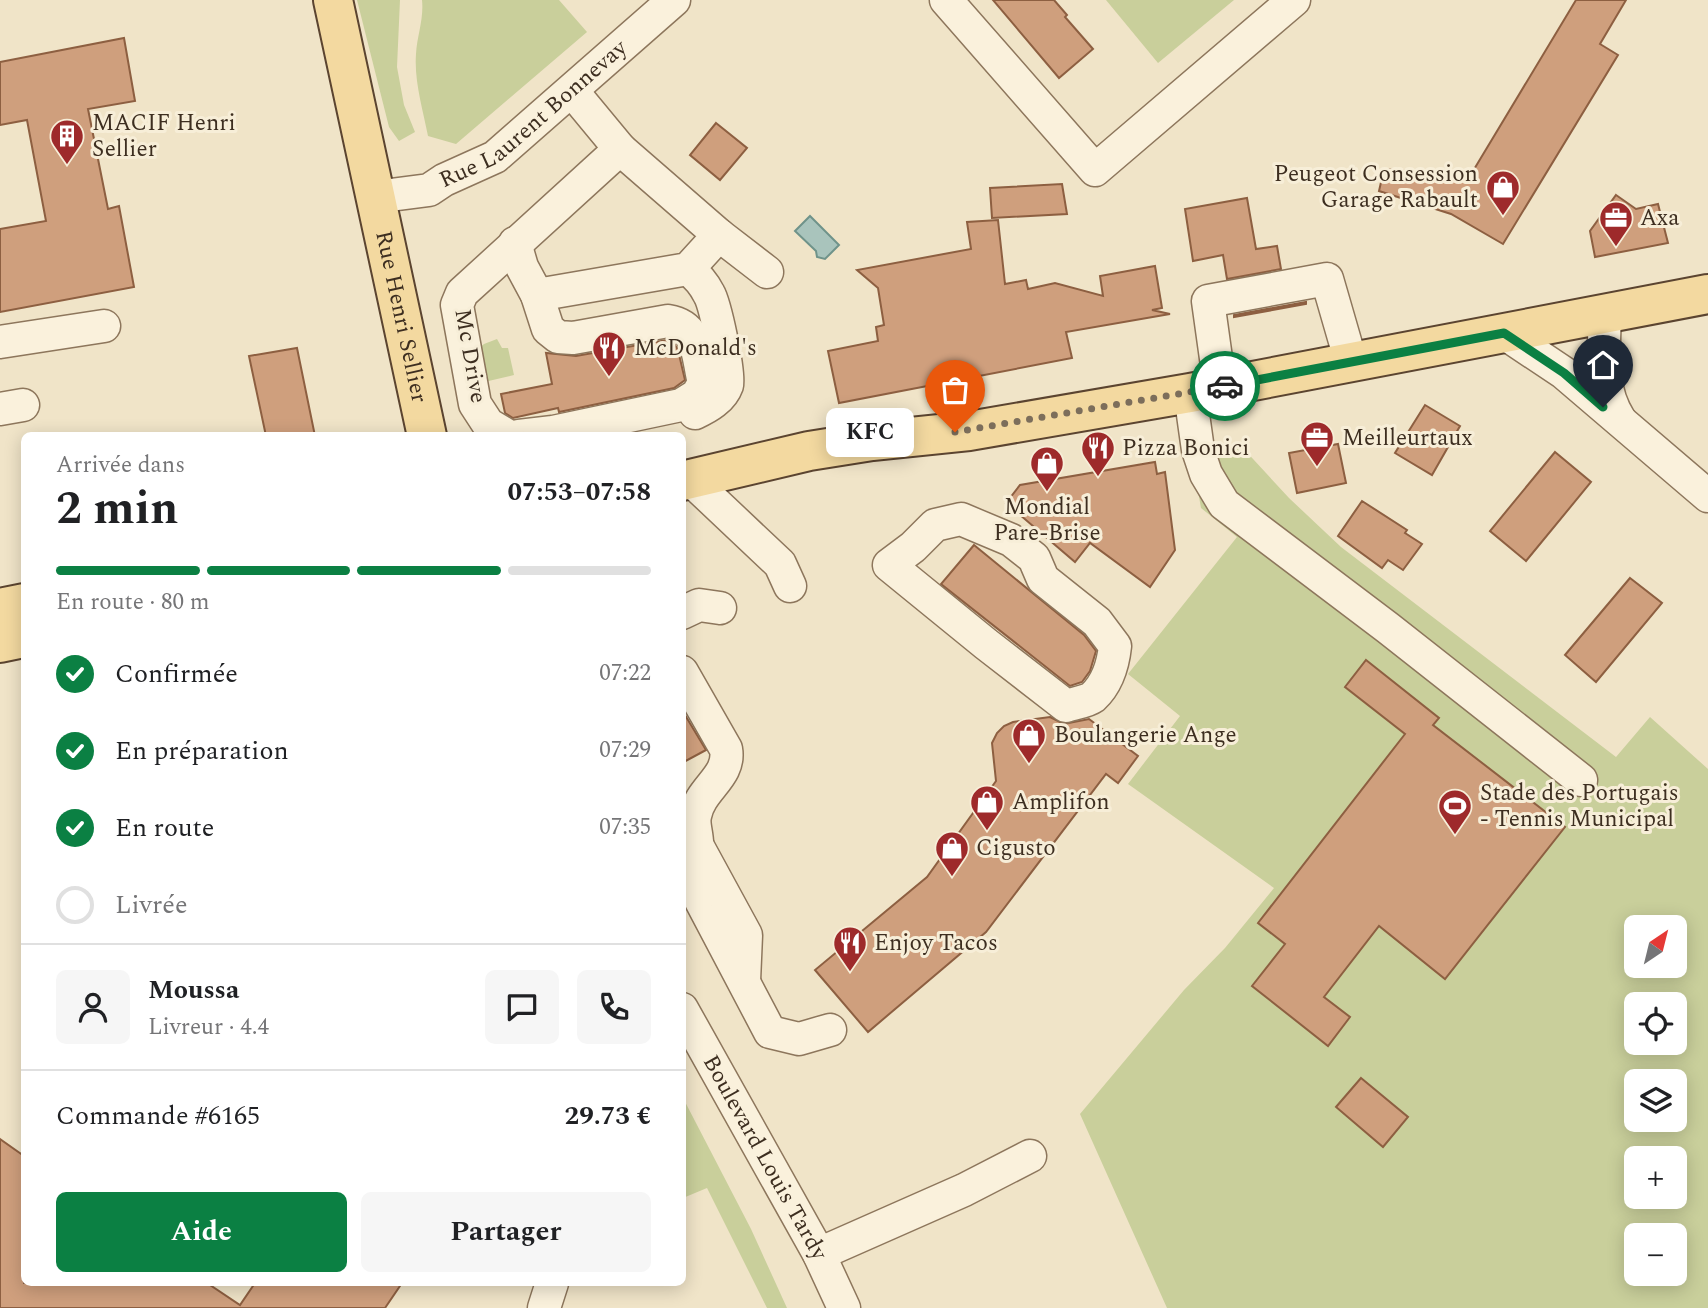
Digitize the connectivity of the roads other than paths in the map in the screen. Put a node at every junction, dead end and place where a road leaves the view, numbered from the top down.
1 (306, 0) edge
2 (333, 0) edge
3 (674, 0) edge
4 (946, 0) edge
5 (1294, 0) edge
6 (572, 90) junction
7 (620, 149) junction
8 (375, 197) junction
9 (719, 235) junction
10 (515, 243) junction
11 (688, 269) junction
12 (767, 272) dead end
13 (1708, 294) edge
14 (537, 295) junction
15 (1605, 313) junction
16 (104, 326) dead end
17 (1504, 333) junction
18 (0, 342) edge
19 (1351, 362) junction
20 (1205, 390) junction
21 (1622, 424) junction
22 (426, 432) edge
23 (501, 432) edge
24 (552, 432) joint
25 (686, 480) edge
26 (1708, 496) edge
27 (889, 565) joint
28 (790, 586) dead end
29 (21, 604) edge
30 (0, 608) edge
31 (720, 608) dead end
32 (686, 611) edge
33 (21, 639) edge
34 (0, 643) edge
35 (686, 679) edge
36 (1581, 780) dead end
37 (686, 1016) edge
38 (830, 1030) dead end
39 (1030, 1156) dead end
40 (819, 1254) junction
41 (551, 1286) edge
42 (544, 1308) edge
43 (844, 1308) edge

1 - 8 main road, Rue Henri Sellier
2 - 8 main road, Rue Henri Sellier
3 - 6 street, Rue Laurent Bonnevay
4 - 5 street
6 - 7 street
6 - 8 street, Rue Laurent Bonnevay
7 - 9 street
7 - 10 street
8 - 22 main road, Rue Henri Sellier
9 - 11 street
9 - 12 street
10 - 14 street
10 - 23 street, Mc Drive
11 - 14 street
11 - 24 street
13 - 15 main road
14 - 24 street
15 - 17 main road
15 - 21 street
16 - 18 street
17 - 19 main road
17 - 21 street
19 - 20 main road
19 - 20 street
20 - 25 main road
20 - 36 street
21 - 26 street
25 - 28 street
27 - 27 street
29 - 30 main road
31 - 32 street
33 - 34 main road
35 - 38 street
37 - 40 street, Boulevard Louis Tardy
39 - 40 street
40 - 43 street, Boulevard Louis Tardy
41 - 42 street

